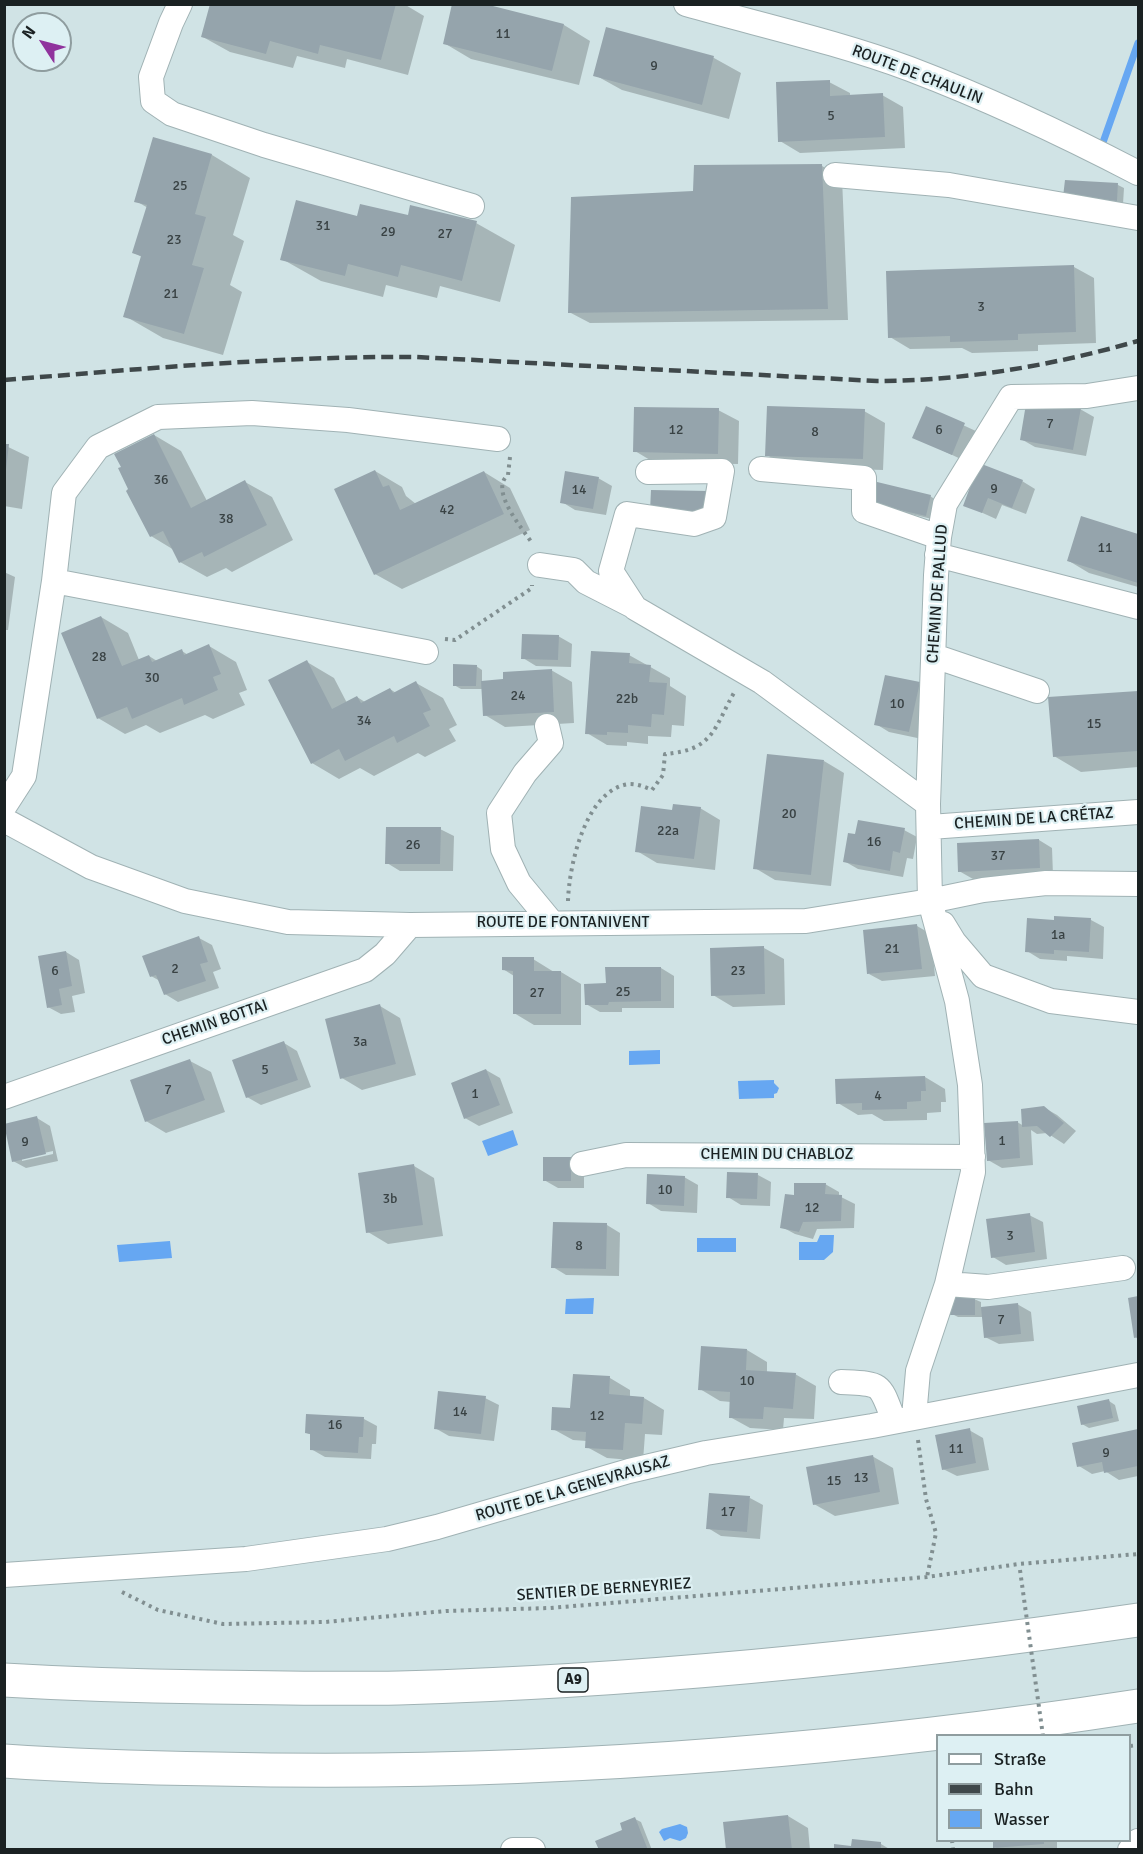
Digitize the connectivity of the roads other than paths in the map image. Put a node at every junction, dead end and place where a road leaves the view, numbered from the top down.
1 (180, 4) edge
2 (686, 4) edge
3 (1138, 173) edge
4 (835, 175) dead end
5 (472, 206) dead end
6 (1138, 218) edge
7 (1138, 387) edge
8 (498, 439) road end
9 (761, 469) dead end
10 (648, 472) dead end
11 (938, 546) junction
12 (540, 565) road end
13 (54, 581) junction
14 (1138, 606) edge
15 (635, 608) junction
16 (426, 652) road end
17 (934, 656) junction
18 (1037, 691) dead end
19 (547, 726) dead end
20 (4, 807) edge
21 (1138, 812) edge
22 (929, 816) junction
23 (4, 820) edge
24 (1138, 884) edge
25 (930, 901) junction
26 (560, 923) junction
27 (410, 925) junction
28 (1138, 1012) edge
29 (4, 1097) edge
30 (972, 1157) junction
31 (582, 1164) dead end
32 (1123, 1268) dead end
33 (947, 1284) junction
34 (1138, 1375) edge
35 (841, 1382) dead end
36 (908, 1424) junction
37 (4, 1575) edge
38 (1138, 1620) edge
39 (4, 1680) edge
40 (1138, 1706) edge
41 (4, 1761) edge
42 (1138, 1841) edge
43 (513, 1850) edge
44 (533, 1850) edge
45 (1130, 1850) edge

1 - 5 street
2 - 3 street, ROUTE DE CHAULIN
4 - 6 street
7 - 11 street, CHEMIN DE PALLUD
8 - 13 street
9 - 11 street
10 - 15 street
11 - 14 street
11 - 17 street, CHEMIN DE PALLUD
12 - 15 street
13 - 16 street
13 - 20 street
15 - 22 street
17 - 18 street
17 - 22 street, CHEMIN DE PALLUD
19 - 26 street
21 - 22 street, CHEMIN DE LA CRÉTAZ
22 - 25 street, CHEMIN DE PALLUD
23 - 27 street, ROUTE DE FONTANIVENT
24 - 25 street, ROUTE DE FONTANIVENT
25 - 26 street, ROUTE DE FONTANIVENT
25 - 28 street
25 - 30 street
26 - 27 street, ROUTE DE FONTANIVENT
27 - 29 street, CHEMIN BOTTAI
30 - 31 street, CHEMIN DU CHABLOZ
30 - 33 street
32 - 33 street
33 - 36 street
34 - 36 street, ROUTE DE LA GENEVRAUSAZ
35 - 36 street
36 - 37 street, ROUTE DE LA GENEVRAUSAZ
38 - 39 highway, A9
40 - 41 highway
42 - 45 street
43 - 44 street

